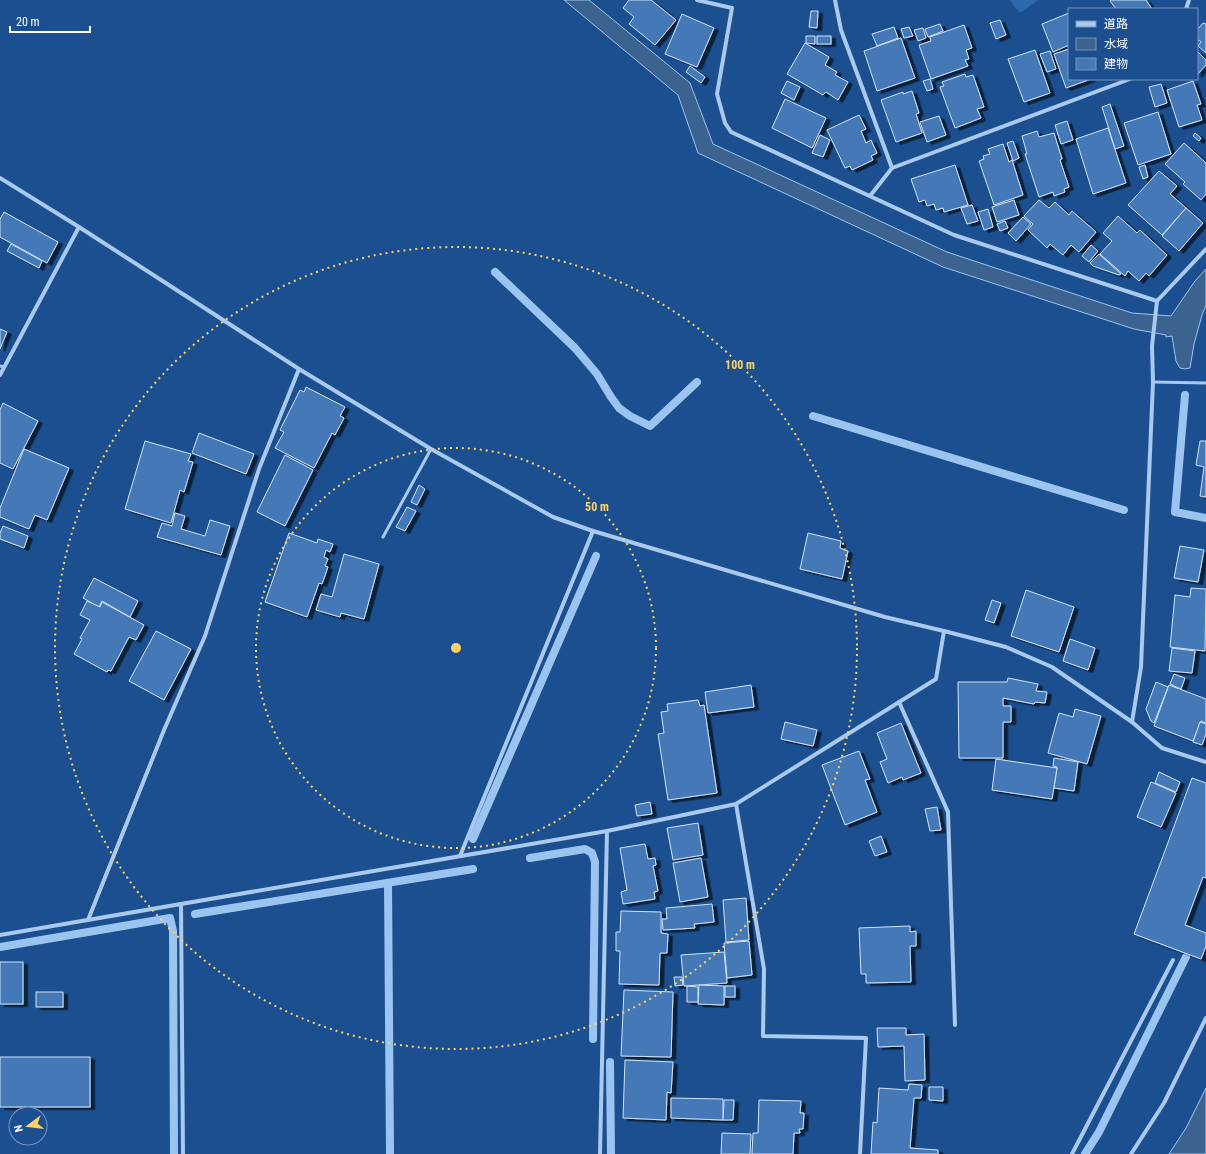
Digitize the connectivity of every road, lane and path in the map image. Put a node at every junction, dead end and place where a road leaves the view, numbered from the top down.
1 (697, 0) edge
2 (836, 0) edge
3 (1127, 80) edge
4 (892, 168) junction
5 (0, 178) edge
6 (870, 196) junction
7 (79, 227) junction
8 (1206, 249) edge
9 (1157, 301) junction
10 (2, 366) edge
11 (299, 369) junction
12 (0, 374) edge
13 (1153, 382) junction
14 (1206, 383) edge
15 (431, 449) junction
16 (593, 531) junction
17 (383, 537) dead end
18 (944, 631) junction
19 (900, 702) junction
20 (1132, 722) junction
21 (1206, 762) edge
22 (736, 804) junction
23 (607, 831) junction
24 (460, 856) junction
25 (181, 904) junction
26 (88, 920) junction
27 (0, 935) edge
28 (1173, 960) dead end
29 (1206, 1018) edge
30 (955, 1025) dead end
31 (183, 1154) edge
32 (600, 1154) edge
33 (860, 1154) edge
34 (1072, 1154) edge
35 (1131, 1154) edge

1 - 6 street
2 - 4 street
3 - 4 street
4 - 6 street
5 - 7 street
6 - 9 street
7 - 10 street
7 - 11 street
8 - 9 street
9 - 13 street
10 - 12 street
11 - 15 street
11 - 26 street
13 - 14 lane
13 - 20 street
15 - 16 street
15 - 17 lane
16 - 18 street
16 - 24 street
18 - 19 street
18 - 20 street
19 - 22 street
19 - 30 street
20 - 21 street
22 - 23 street
22 - 33 street
23 - 24 street
23 - 32 street
24 - 25 street
25 - 26 street
25 - 31 street
26 - 27 street
28 - 34 street
29 - 35 street

